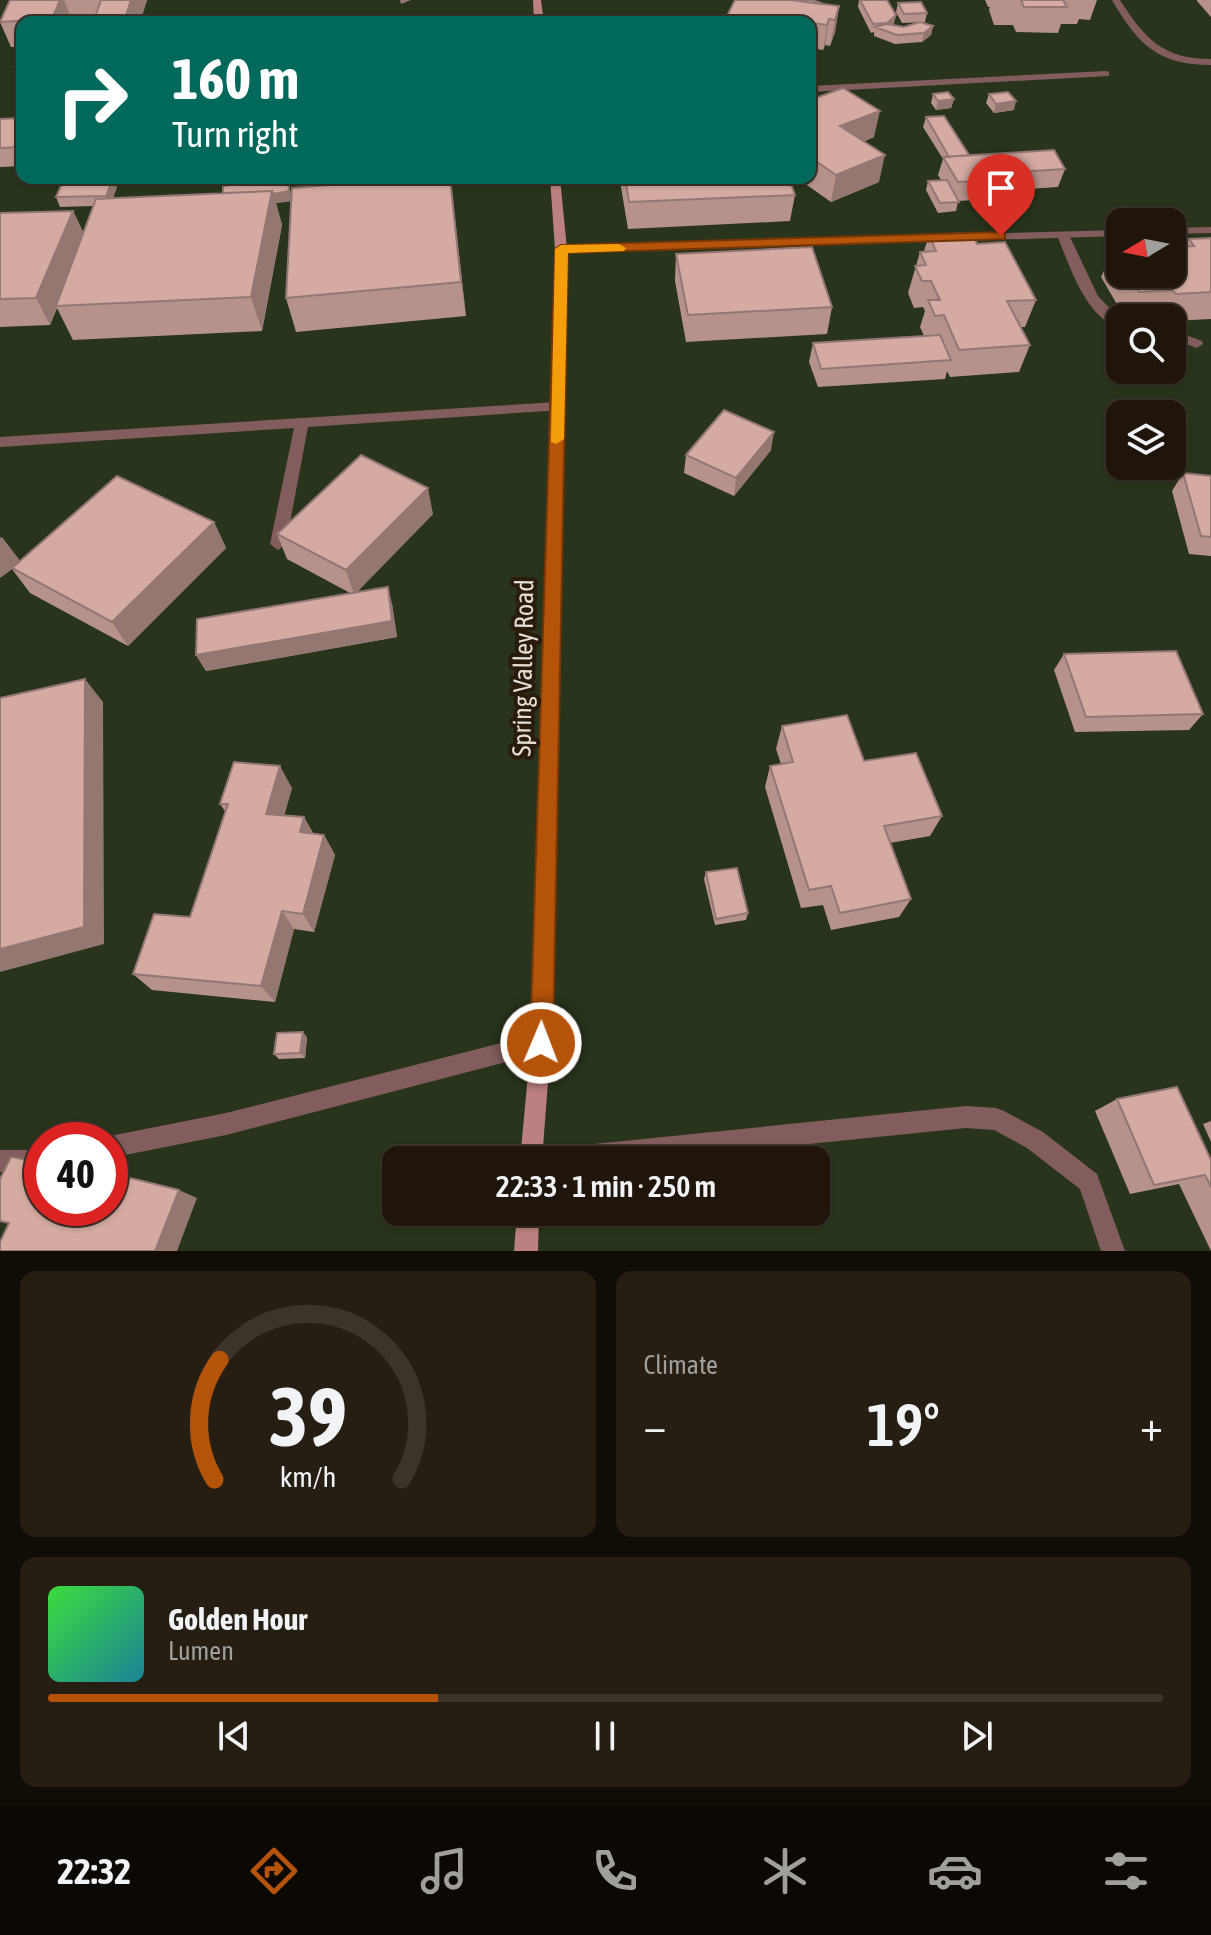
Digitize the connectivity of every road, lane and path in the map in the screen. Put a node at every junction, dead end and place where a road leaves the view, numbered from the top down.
1 (1116, 0) edge
2 (1211, 62) edge
3 (1106, 74) dead end
4 (816, 89) edge
5 (556, 184) edge
6 (1211, 230) edge
7 (1186, 231) edge
8 (1106, 233) edge
9 (1063, 235) junction
10 (561, 249) junction
11 (1106, 317) edge
12 (1186, 340) edge
13 (1197, 344) dead end
14 (557, 407) junction
15 (302, 423) junction
16 (0, 442) edge
17 (278, 544) edge
18 (541, 1043) junction
19 (128, 1143) edge
20 (532, 1146) edge
21 (682, 1146) edge
22 (0, 1161) edge
23 (24, 1161) edge
24 (527, 1226) edge
25 (526, 1251) edge
26 (1113, 1251) edge

1 - 2 street
3 - 4 street
5 - 10 street, Spring Valley Road
6 - 7 street
8 - 9 street
9 - 10 street
9 - 11 street
10 - 14 street, Spring Valley Road
12 - 13 street
14 - 15 street
14 - 18 street, Spring Valley Road
15 - 16 street
15 - 17 street
18 - 19 street
18 - 20 street, Spring Valley Road
21 - 26 street
22 - 23 street
24 - 25 street

